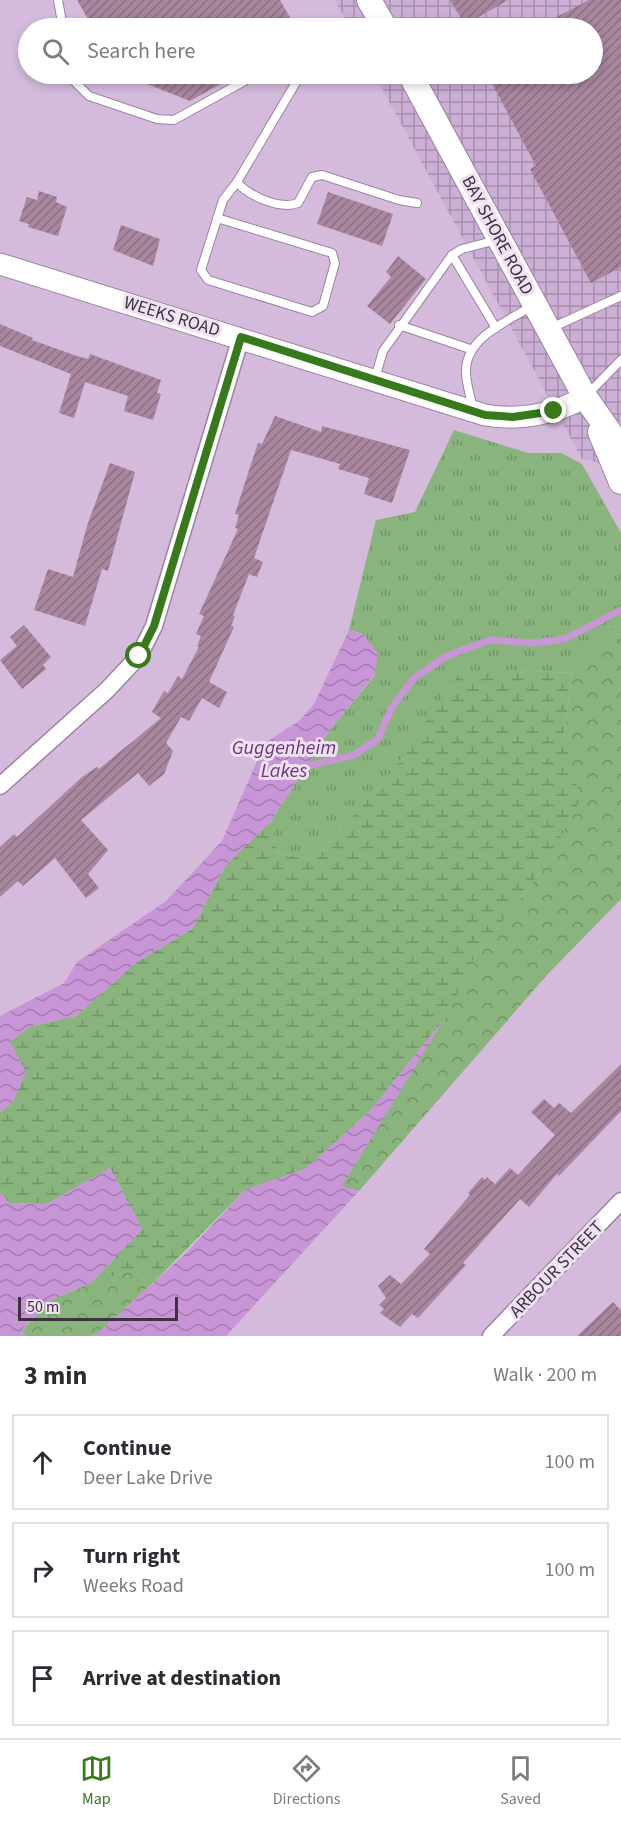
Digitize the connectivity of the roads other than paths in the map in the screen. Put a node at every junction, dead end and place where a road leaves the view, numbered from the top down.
1 (58, 0) edge
2 (369, 0) edge
3 (61, 18) edge
4 (379, 18) edge
5 (78, 84) edge
6 (239, 84) edge
7 (295, 84) edge
8 (415, 84) edge
9 (237, 182) junction
10 (417, 203) dead end
11 (218, 219) junction
12 (500, 239) junction
13 (452, 255) junction
14 (0, 264) edge
15 (621, 296) edge
16 (535, 304) junction
17 (399, 325) junction
18 (496, 328) junction
19 (549, 330) junction
20 (241, 337) junction
21 (470, 349) junction
22 (621, 360) edge
23 (375, 378) junction
24 (585, 397) junction
25 (473, 410) junction
26 (621, 448) edge
27 (621, 482) edge
28 (0, 786) edge
29 (621, 1202) edge
30 (491, 1336) edge

1 - 3 lane
2 - 4 main road
5 - 6 lane
7 - 9 lane
8 - 12 main road, BAY SHORE ROAD
9 - 10 lane
9 - 11 lane
11 - 11 lane
12 - 13 lane
12 - 16 main road, BAY SHORE ROAD
13 - 17 lane
13 - 18 lane
14 - 20 street, WEEKS ROAD
15 - 19 lane
16 - 18 lane
16 - 19 main road, BAY SHORE ROAD
17 - 21 lane
17 - 23 lane
18 - 21 lane
19 - 24 main road, BAY SHORE ROAD
20 - 23 street, WEEKS ROAD
20 - 28 street
21 - 25 lane
22 - 24 lane
23 - 25 street, WEEKS ROAD
24 - 25 street, WEEKS ROAD
24 - 26 main road, BAY SHORE ROAD
24 - 27 main road, BAY SHORE ROAD
29 - 30 street, ARBOUR STREET

